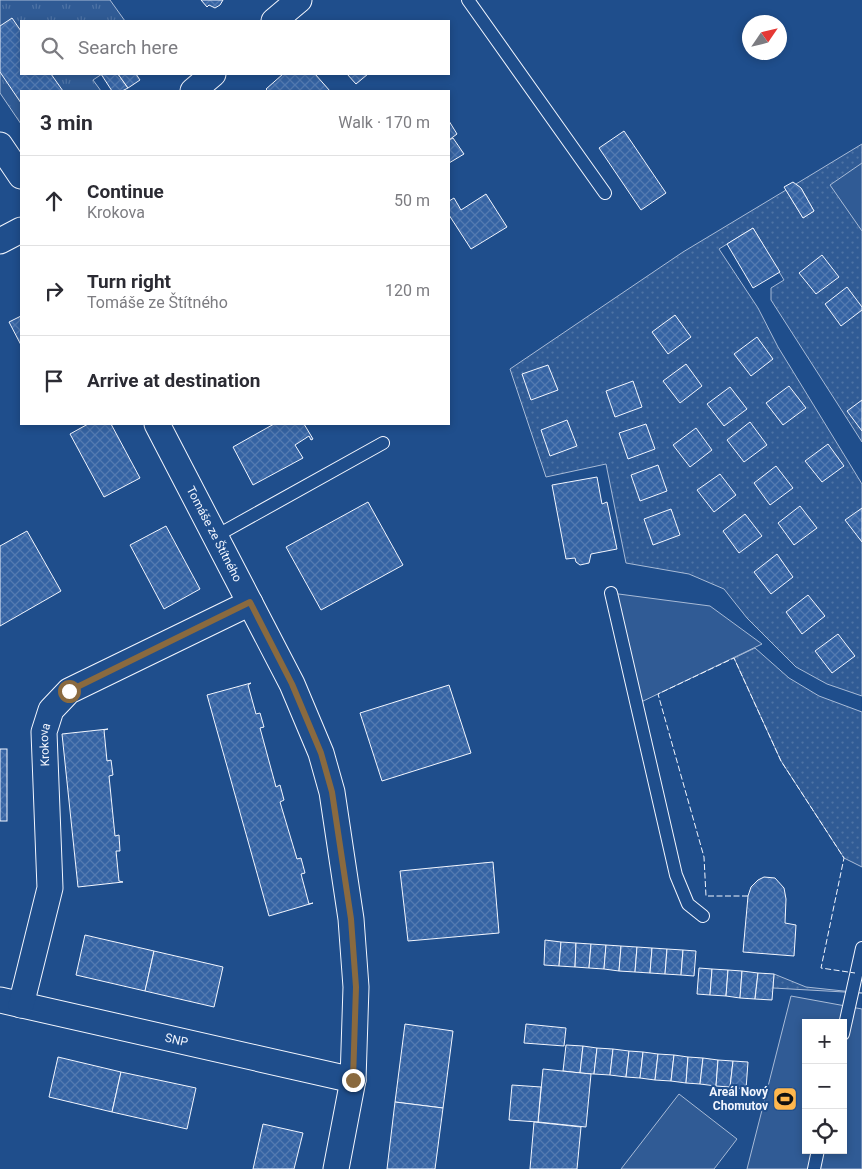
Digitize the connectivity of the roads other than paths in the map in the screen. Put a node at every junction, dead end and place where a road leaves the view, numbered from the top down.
1 (299, 0) edge
2 (468, 0) edge
3 (275, 20) edge
4 (213, 75) edge
5 (194, 90) edge
6 (0, 145) edge
7 (20, 175) edge
8 (606, 193) dead end
9 (20, 231) edge
10 (0, 241) edge
11 (158, 425) edge
12 (383, 443) dead end
13 (216, 536) junction
14 (611, 593) dead end
15 (250, 602) junction
16 (703, 916) dead end
17 (862, 948) edge
18 (10, 1002) edge
19 (846, 1019) edge
20 (353, 1080) junction
21 (817, 1154) edge
22 (336, 1169) edge
23 (814, 1169) edge

1 - 3 street
2 - 8 lane
4 - 5 street
6 - 7 street
9 - 10 street
11 - 13 street, Tomáše ze Štítného
12 - 13 lane
13 - 15 street, Tomáše ze Štítného
14 - 16 lane
15 - 18 street, Krokova
15 - 20 street, Tomáše ze Štítného
17 - 19 lane
18 - 20 street, SNP
20 - 22 street, Tomáše ze Štítného
21 - 23 lane

